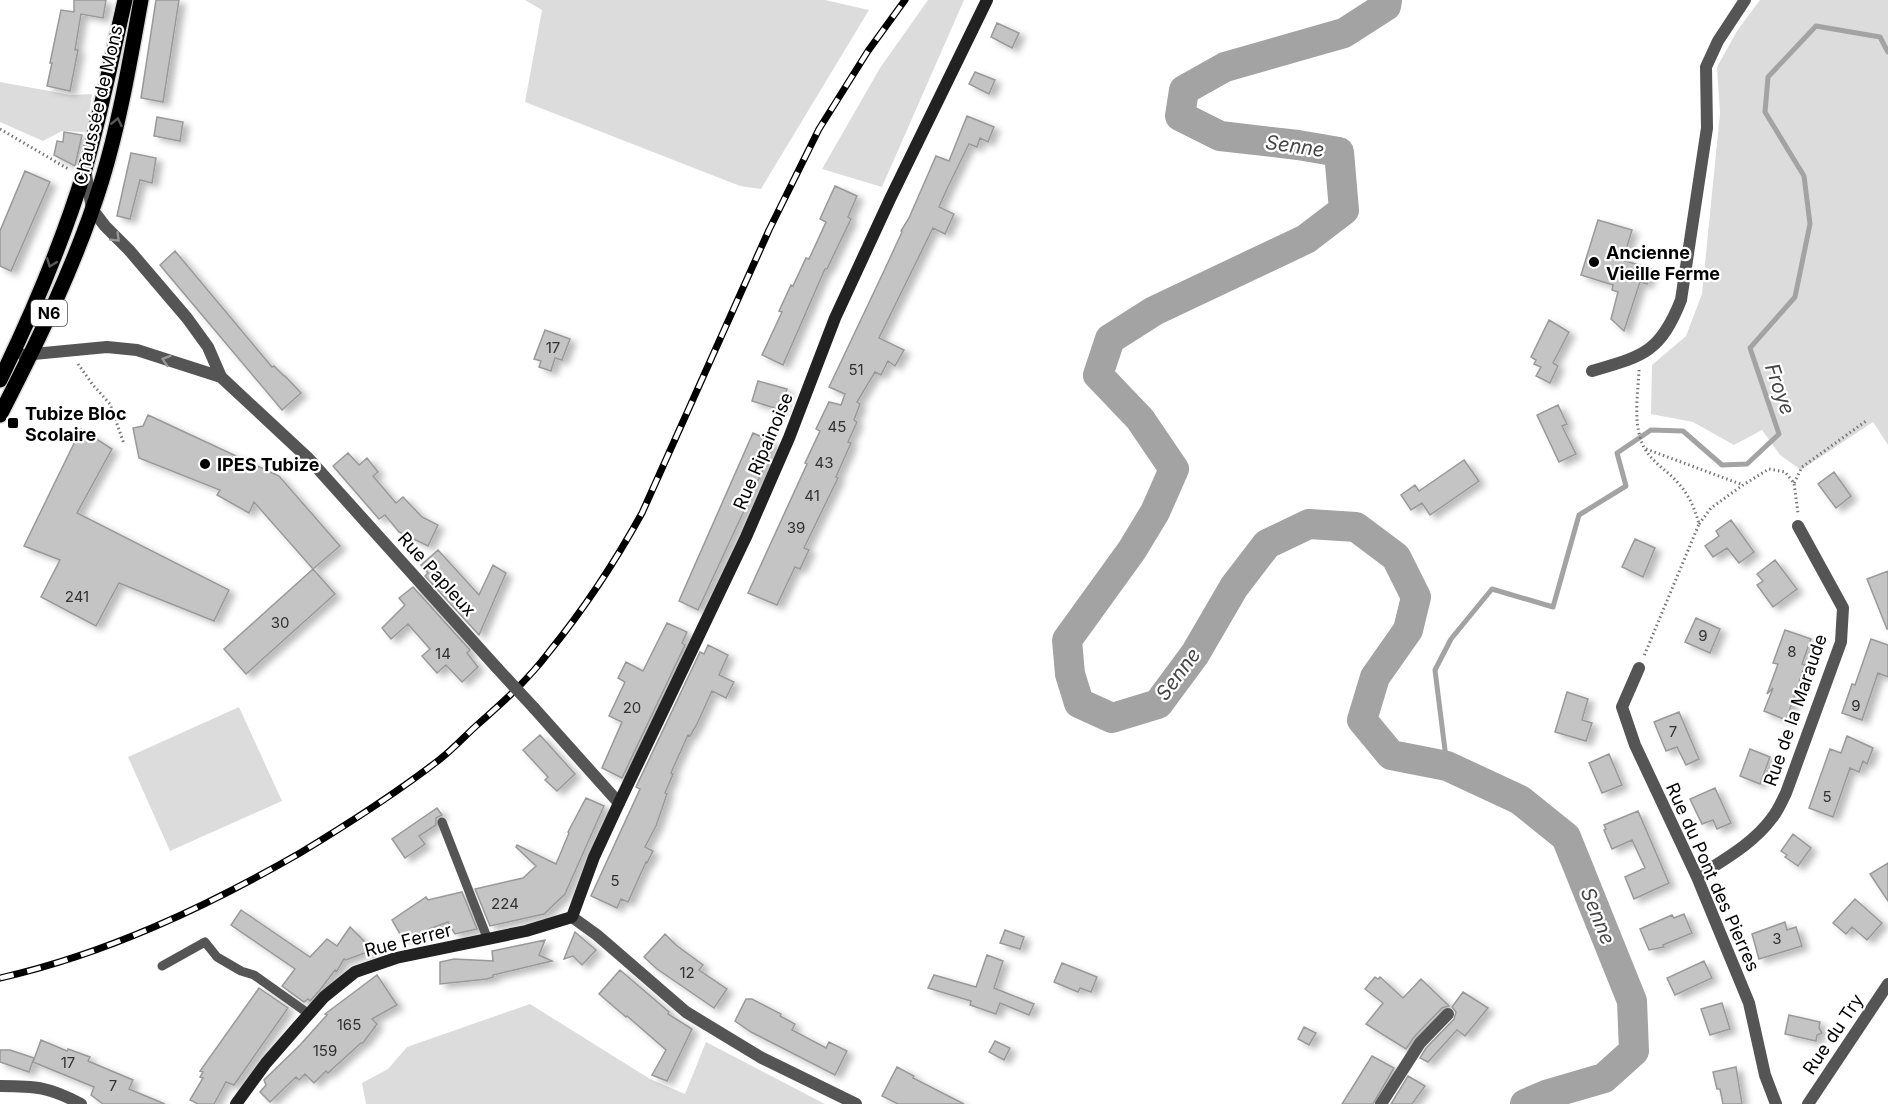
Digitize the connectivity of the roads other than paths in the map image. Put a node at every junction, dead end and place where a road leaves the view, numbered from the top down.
1 (125, 0) edge
2 (141, 0) edge
3 (987, 0) edge
4 (1745, 0) edge
5 (83, 172) junction
6 (92, 209) junction
7 (32, 353) junction
8 (11, 357) junction
9 (1592, 370) dead end
10 (222, 377) junction
11 (0, 380) edge
12 (0, 415) edge
13 (1798, 526) road end
14 (1639, 668) road end
15 (619, 802) junction
16 (442, 822) dead end
17 (1697, 877) junction
18 (572, 917) junction
19 (488, 940) junction
20 (162, 966) dead end
21 (1888, 984) edge
22 (309, 1014) junction
23 (1448, 1014) dead end
24 (0, 1086) edge
25 (81, 1104) edge
26 (236, 1104) edge
27 (856, 1104) edge
28 (1381, 1104) edge
29 (1776, 1104) edge
30 (1808, 1104) edge

1 - 5 main road, Chaussée de Mons / N6
6 -> 2 main road, Chaussée de Mons / N6
3 - 15 street, Rue Ripainoise
4 - 9 street
5 - 6 street, Rue Papleux
5 -> 8 main road, Chaussée de Mons / N6
6 - 7 main road, Chaussée de Mons / N6
6 -> 10 street, Rue Papleux
7 - 8 street, Rue Papleux
10 -> 7 street, Rue Papleux
7 - 12 main road, Chaussée de Mons / N6
8 - 11 main road, Chaussée de Mons / N6
10 - 15 street, Rue Papleux, bridge
13 - 17 street, Rue de la Maraude
14 - 17 street, Rue du Pont des Pierres
15 - 18 street, Rue Ripainoise
16 - 19 lane
17 - 29 street, Rue du Pont des Pierres
18 - 19 street, Rue Ferrer
18 - 27 street
19 - 22 street, Rue Ferrer
20 - 22 lane
21 - 30 street, Rue du Try
22 - 26 street, Rue Ferrer
23 - 28 street
24 - 25 street

